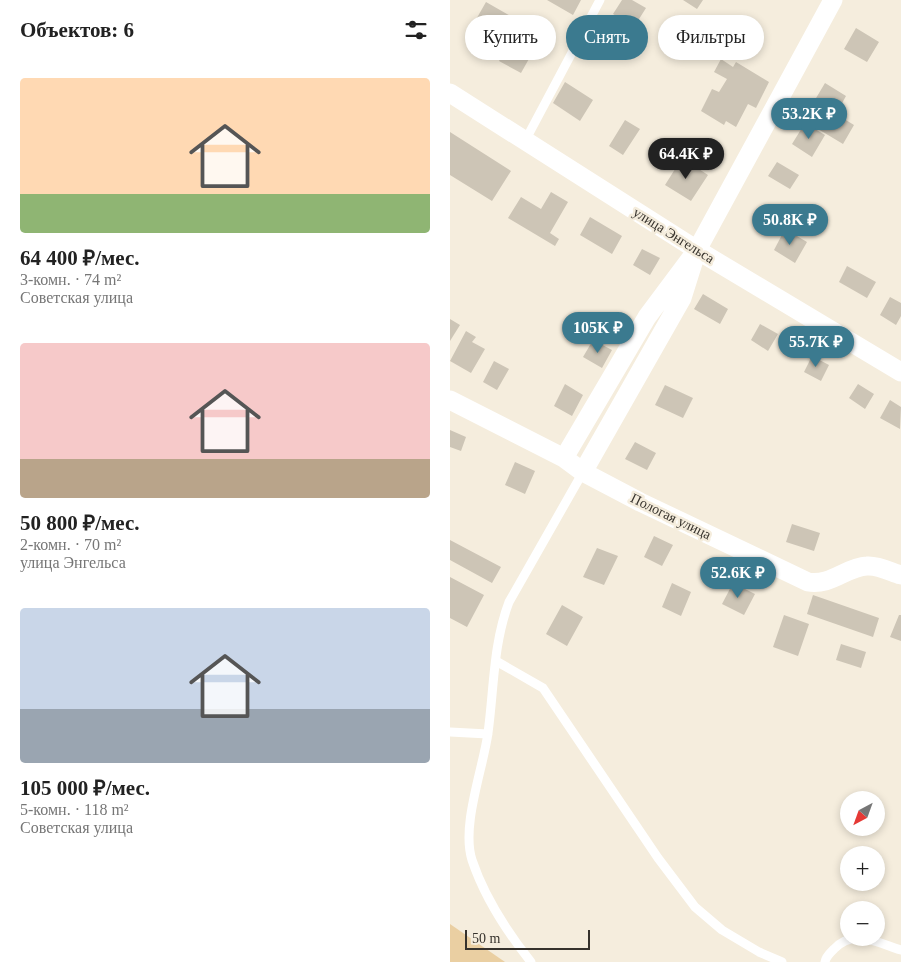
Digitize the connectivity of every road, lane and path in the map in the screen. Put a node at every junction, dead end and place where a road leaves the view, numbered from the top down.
1 (600, 0) edge
2 (833, 0) edge
3 (450, 93) edge
4 (525, 141) junction
5 (697, 250) junction
6 (901, 372) edge
7 (450, 400) edge
8 (564, 458) junction
9 (583, 472) junction
10 (901, 576) edge
11 (496, 661) junction
12 (450, 732) edge
13 (488, 734) junction
14 (901, 950) edge
15 (531, 962) edge
16 (782, 962) edge
17 (824, 962) edge

1 - 4 lane
2 - 5 street
3 - 4 street, улица Энгельса
4 - 5 street, улица Энгельса
5 - 6 street, улица Энгельса
5 - 8 street
5 - 9 street
7 - 8 street, Пологая улица
8 - 9 street, Пологая улица
9 - 10 street, Пологая улица
9 - 11 lane
11 - 13 lane
11 - 16 lane
12 - 13 lane
13 - 15 lane
14 - 17 lane

